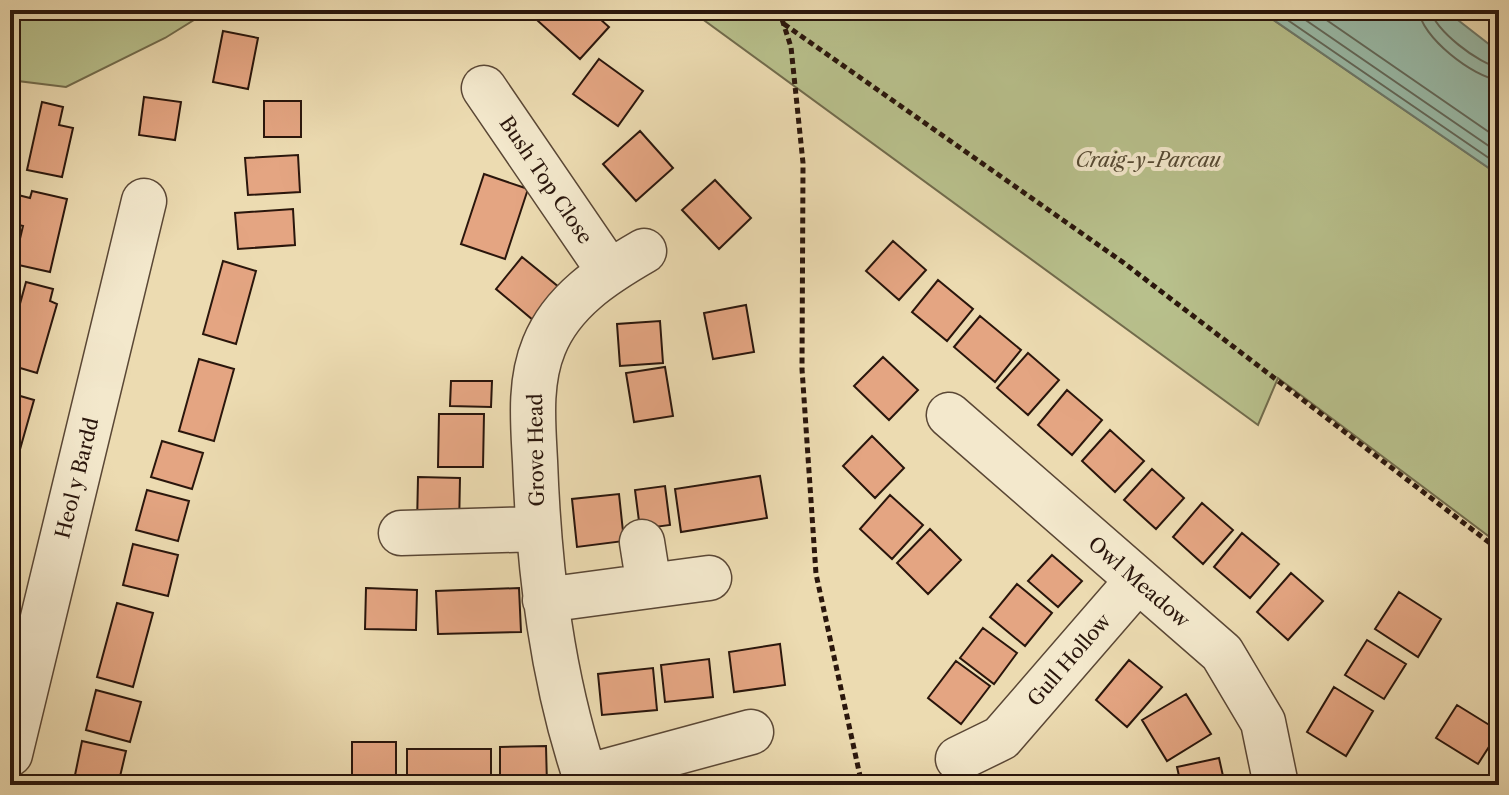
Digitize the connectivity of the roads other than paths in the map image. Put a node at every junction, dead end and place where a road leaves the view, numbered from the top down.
1 (484, 88) dead end
2 (144, 201) dead end
3 (626, 261) joint
4 (949, 415) dead end
5 (538, 529) junction
6 (401, 533) dead end
7 (642, 542) dead end
8 (709, 578) dead end
9 (1137, 581) junction
10 (649, 586) junction
11 (545, 600) junction
12 (751, 732) dead end
13 (10, 754) edge
14 (958, 759) dead end
15 (587, 781) edge
16 (1276, 785) edge

1 - 3 street, Bush Top Close
2 - 13 street, Heol y Bardd
3 - 5 street, Grove Head
4 - 9 street, Owl Meadow
5 - 6 street
5 - 11 street, Grove Head
7 - 10 street
8 - 10 street
9 - 14 street, Gull Hollow
9 - 16 street, Owl Meadow
10 - 11 street
11 - 15 street, Grove Head
12 - 15 street

